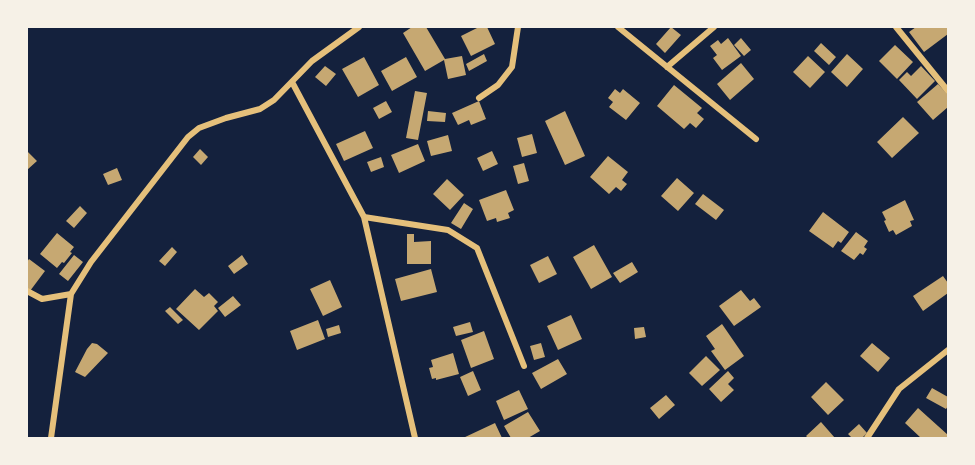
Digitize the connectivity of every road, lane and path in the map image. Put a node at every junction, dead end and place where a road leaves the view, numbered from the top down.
1 (359, 27) edge
2 (518, 27) edge
3 (618, 27) edge
4 (714, 27) edge
5 (896, 27) edge
6 (668, 67) junction
7 (292, 82) junction
8 (948, 91) edge
9 (479, 98) dead end
10 (756, 139) dead end
11 (364, 217) junction
12 (27, 291) edge
13 (71, 294) junction
14 (948, 350) edge
15 (524, 366) dead end
16 (51, 438) edge
17 (415, 438) edge
18 (867, 438) edge

1 - 7 street
2 - 9 street
3 - 6 street
4 - 6 street
5 - 8 street
6 - 10 street
7 - 11 street
7 - 13 street
11 - 15 street
11 - 17 street
12 - 13 street
13 - 16 street
14 - 18 street

